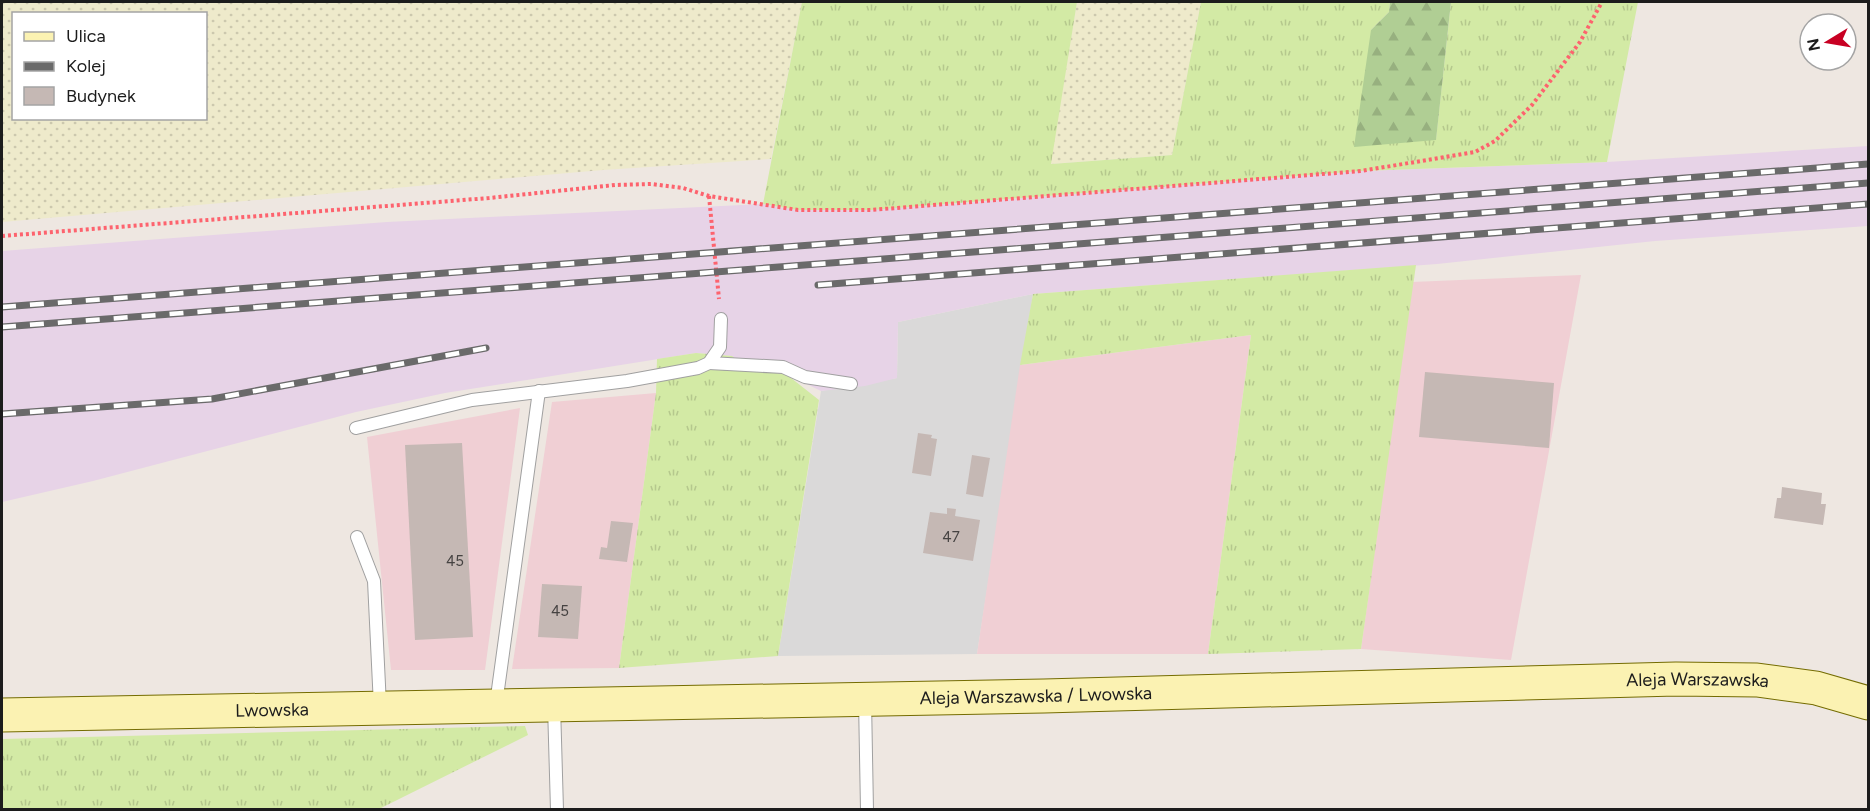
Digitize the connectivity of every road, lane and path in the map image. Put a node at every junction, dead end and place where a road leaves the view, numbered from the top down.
1 (1602, 2) edge
2 (709, 196) junction
3 (2, 236) edge
4 (721, 319) joint
5 (709, 363) junction
6 (851, 384) dead end
7 (539, 391) junction
8 (356, 428) dead end
9 (357, 537) dead end
10 (1527, 682) joint
11 (865, 699) junction
12 (1869, 703) edge
13 (549, 704) junction
14 (496, 705) junction
15 (380, 707) junction
16 (2, 715) edge
17 (557, 810) edge
18 (867, 810) edge

1 - 2 path
2 - 3 path
2 - 4 path
4 - 5 lane
5 - 6 lane
5 - 7 lane
7 - 8 lane
7 - 14 lane
9 - 15 lane
10 - 11 main road, Aleja Warszawska / Lwowska
10 - 12 main road, Aleja Warszawska
11 - 13 main road, Aleja Warszawska / Lwowska
11 - 18 lane
13 - 14 main road, Lwowska
13 - 17 lane
14 - 15 main road, Lwowska
15 - 16 main road, Lwowska

